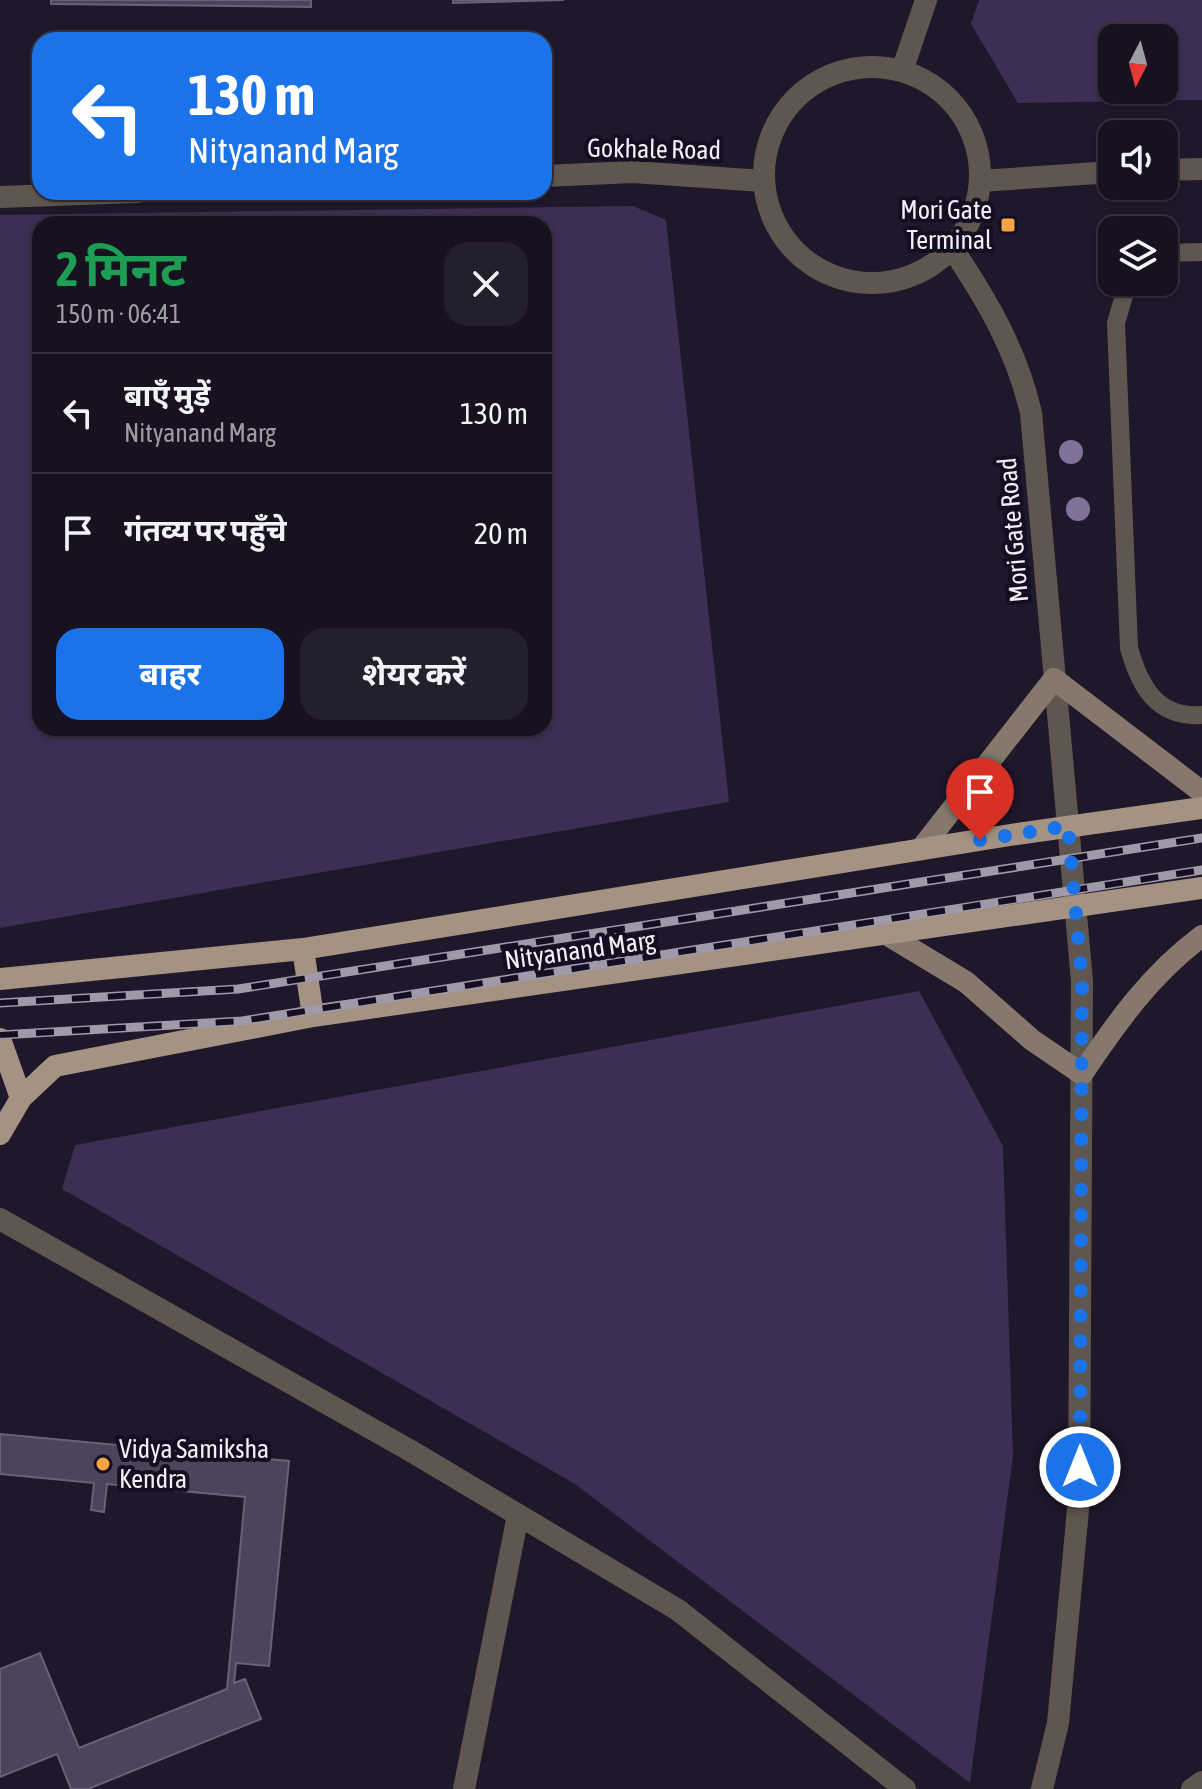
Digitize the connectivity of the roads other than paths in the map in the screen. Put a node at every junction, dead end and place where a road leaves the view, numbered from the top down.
1 (926, 0) edge
2 (902, 71) junction
3 (1202, 169) edge
4 (1178, 170) edge
5 (1098, 173) edge
6 (552, 176) edge
7 (763, 181) junction
8 (980, 181) junction
9 (32, 196) edge
10 (0, 197) edge
11 (952, 248) junction
12 (1202, 252) edge
13 (1178, 253) edge
14 (1124, 296) edge
15 (1054, 679) junction
16 (1202, 715) edge
17 (1202, 792) edge
18 (1202, 808) edge
19 (1068, 826) junction
20 (921, 849) junction
21 (1202, 888) edge
22 (1076, 908) junction
23 (888, 935) junction
24 (1202, 936) edge
25 (303, 949) junction
26 (0, 979) edge
27 (313, 1016) junction
28 (0, 1039) edge
29 (1082, 1074) junction
30 (21, 1098) junction
31 (0, 1134) edge
32 (0, 1219) edge
33 (518, 1515) junction
34 (1202, 1782) edge
35 (464, 1789) edge
36 (905, 1789) edge
37 (1042, 1789) edge
38 (1192, 1789) edge

1 - 2 street
2 - 7 street
2 - 8 street
3 - 4 street
5 - 8 street
6 - 7 street, Gokhale Road
7 - 11 street
8 - 11 street
9 - 10 street
11 - 15 street, Mori Gate Road
12 - 13 lane
14 - 16 lane
15 - 17 main road
15 - 19 street, Mori Gate Road
15 - 20 main road
18 - 19 main road, Nityanand Marg
19 - 20 main road, Nityanand Marg
19 - 22 street, Mori Gate Road
20 - 25 main road, Nityanand Marg
21 - 22 main road, Nityanand Marg
22 - 23 main road, Nityanand Marg
22 - 29 street, Mori Gate Road
23 - 27 main road, Nityanand Marg
23 - 29 main road
24 - 29 main road
25 - 26 main road, Nityanand Marg
25 - 27 main road
27 - 30 main road, Nityanand Marg
28 - 30 main road
29 - 37 street, Mori Gate Road
30 - 31 main road, Nityanand Marg
32 - 33 street
33 - 35 street
33 - 36 street
34 - 38 street

